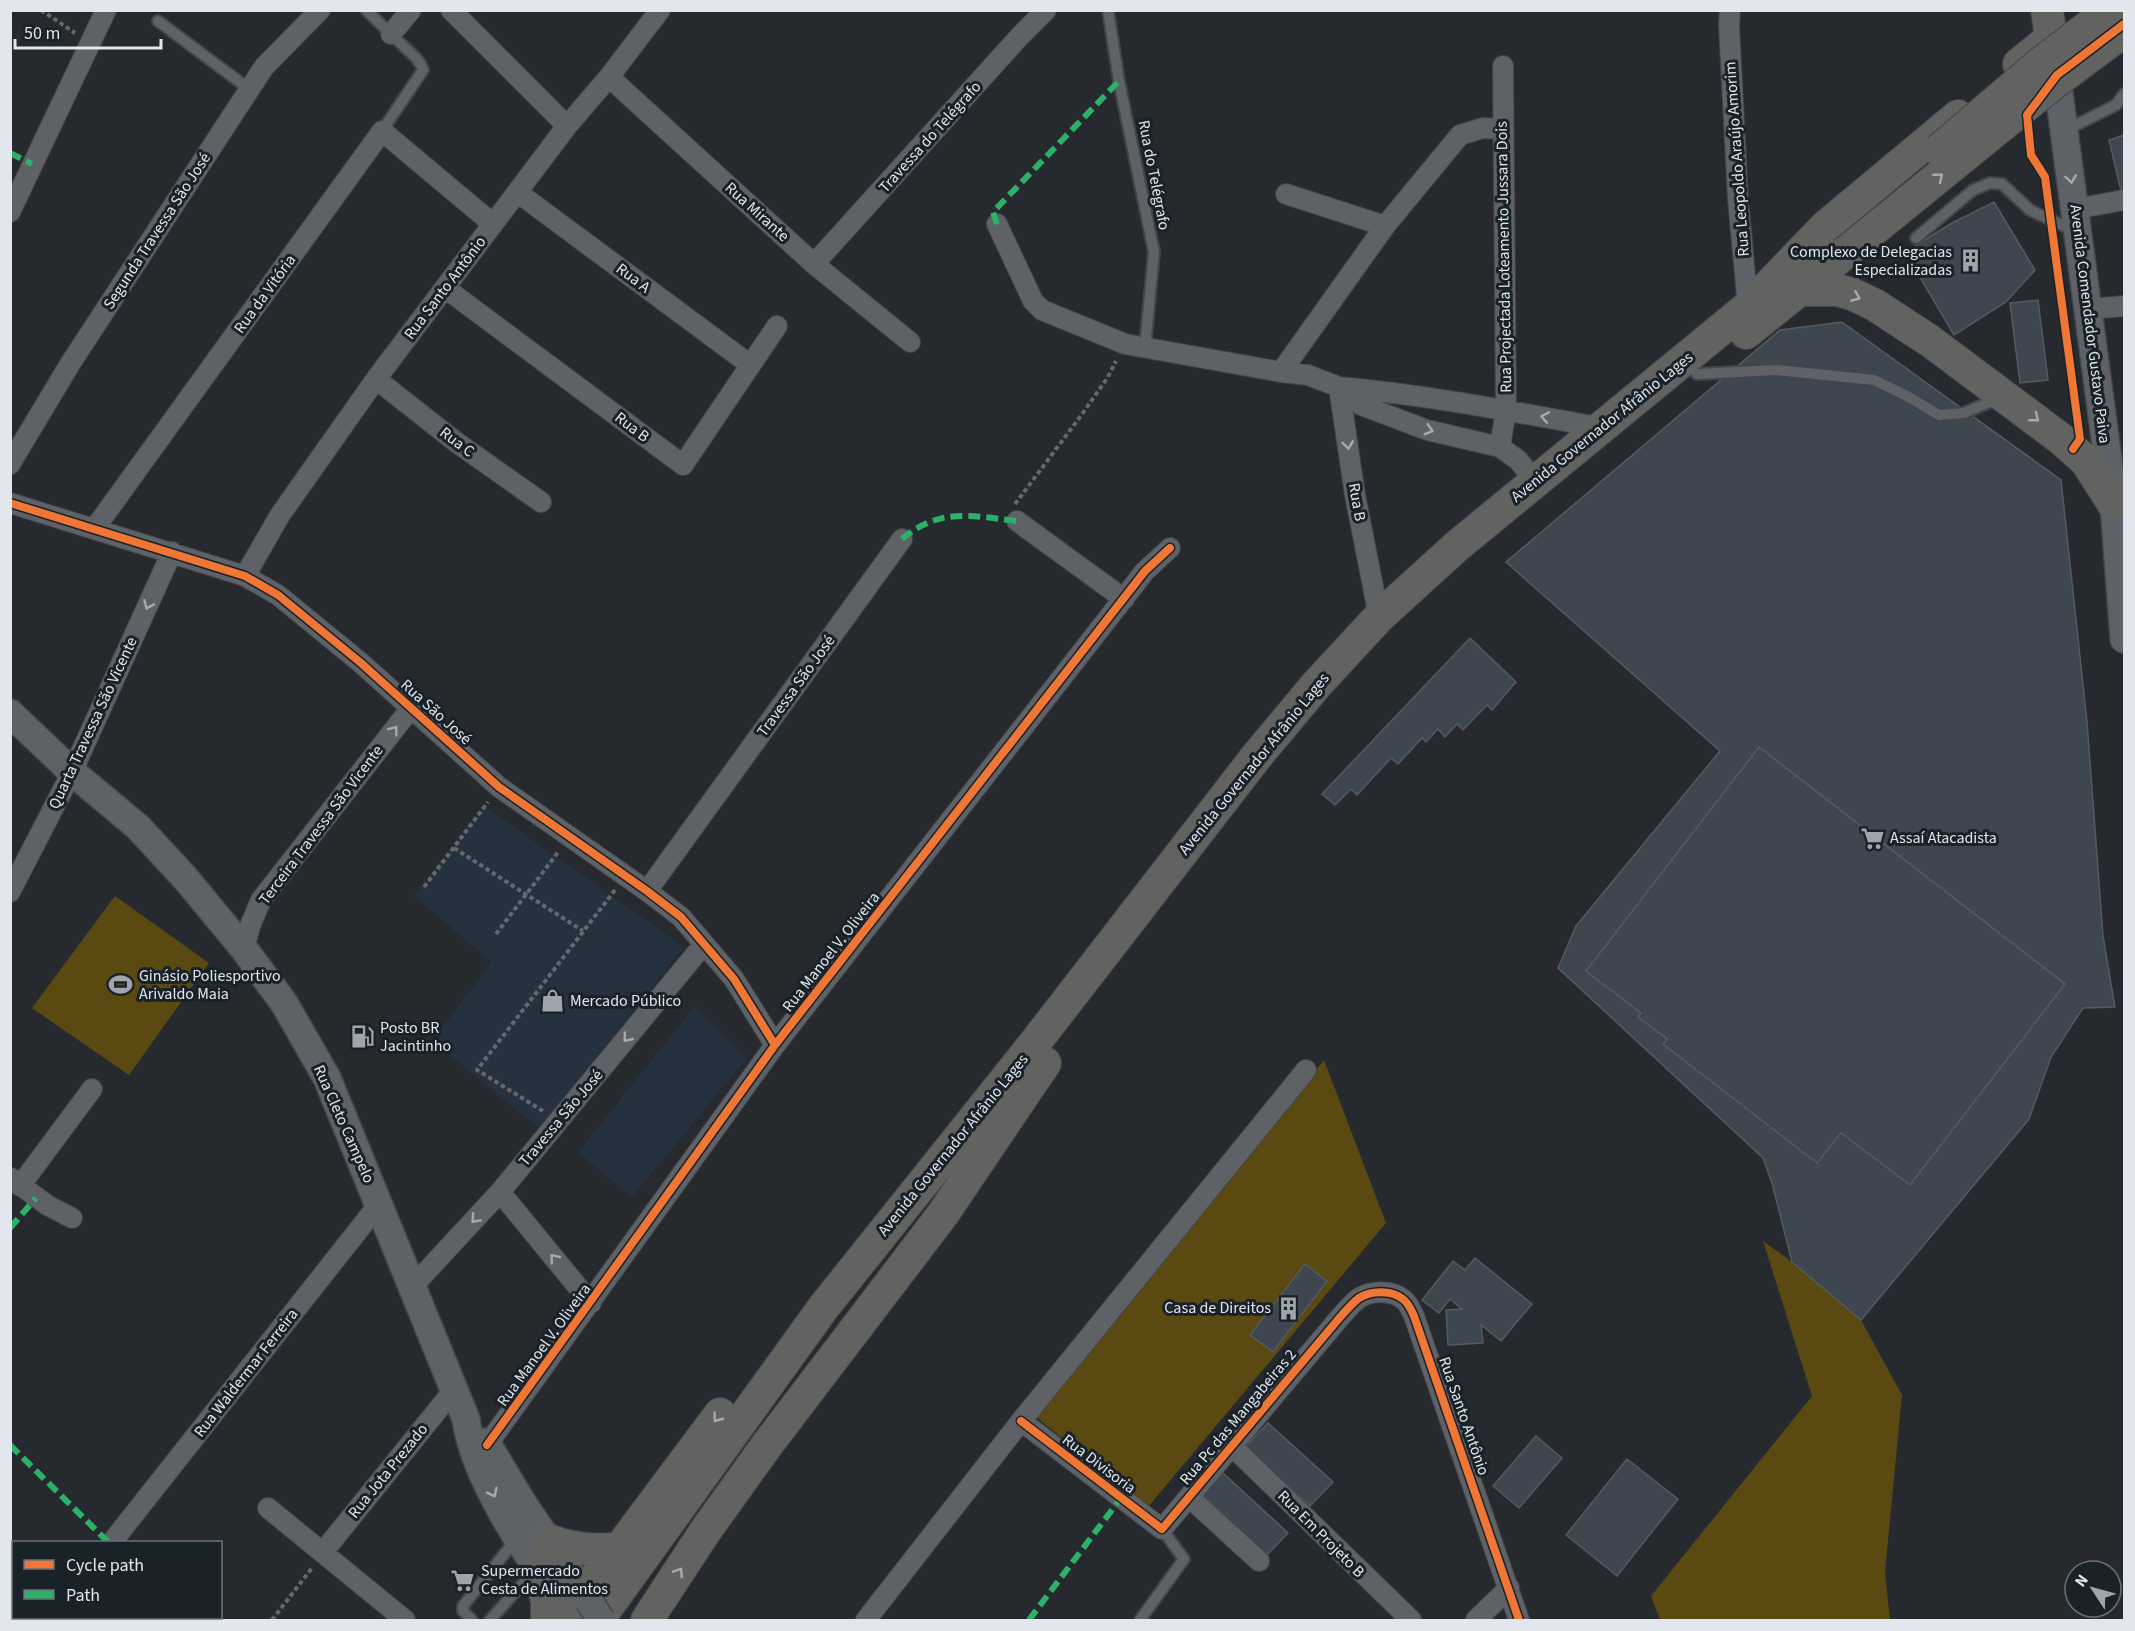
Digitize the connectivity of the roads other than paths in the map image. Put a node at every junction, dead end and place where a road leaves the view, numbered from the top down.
1 (106, 10) edge
2 (320, 10) edge
3 (366, 10) edge
4 (411, 10) edge
5 (451, 10) edge
6 (1046, 10) edge
7 (1108, 10) edge
8 (1730, 10) edge
9 (2110, 10) edge
10 (655, 12) edge
11 (158, 21) dead end
12 (2049, 24) edge
13 (2124, 31) edge
14 (391, 34) junction
15 (1503, 66) dead end
16 (609, 77) junction
17 (249, 89) junction
18 (2124, 94) edge
19 (567, 126) junction
20 (1502, 129) junction
21 (382, 131) junction
22 (2064, 131) junction
23 (517, 192) junction
24 (1286, 194) dead end
25 (2124, 200) edge
26 (10, 212) edge
27 (2077, 221) junction
28 (493, 224) junction
29 (997, 224) dead end
30 (1385, 226) junction
31 (1916, 238) dead end
32 (1840, 245) junction
33 (814, 264) junction
34 (445, 288) junction
35 (1799, 290) junction
36 (2124, 306) edge
37 (1748, 307) junction
38 (2089, 309) junction
39 (777, 326) dead end
40 (910, 342) dead end
41 (1145, 347) junction
42 (749, 364) junction
43 (1281, 372) junction
44 (1697, 374) junction
45 (376, 379) junction
46 (1339, 387) junction
47 (2005, 395) junction
48 (1506, 410) junction
49 (1603, 428) junction
50 (1500, 447) junction
51 (10, 464) edge
52 (1535, 481) junction
53 (541, 502) dead end
54 (10, 503) edge
55 (2119, 505) edge
56 (1017, 521) road end
57 (95, 528) junction
58 (902, 539) dead end
59 (1170, 548) dead end
60 (172, 552) junction
61 (245, 576) junction
62 (1124, 599) junction
63 (1379, 617) junction
64 (2124, 639) edge
65 (411, 708) junction
66 (10, 713) edge
67 (72, 772) junction
68 (647, 891) junction
69 (10, 892) edge
70 (704, 944) junction
71 (244, 949) junction
72 (775, 1045) junction
73 (1040, 1053) junction
74 (1306, 1070) dead end
75 (92, 1089) dead end
76 (15, 1181) edge
77 (500, 1192) junction
78 (379, 1204) junction
79 (72, 1218) dead end
80 (412, 1287) junction
81 (591, 1303) junction
82 (1336, 1322) joint
83 (453, 1391) junction
84 (466, 1419) junction
85 (1021, 1421) junction
86 (487, 1444) junction
87 (1232, 1446) junction
88 (1189, 1497) junction
89 (268, 1508) dead end
90 (1162, 1529) junction
91 (113, 1541) edge
92 (620, 1548) junction
93 (323, 1552) junction
94 (535, 1554) junction
95 (1259, 1561) dead end
96 (1509, 1588) junction
97 (580, 1613) edge
98 (654, 1613) edge
99 (396, 1617) edge
100 (472, 1620) edge
101 (490, 1620) edge
102 (618, 1620) edge
103 (866, 1620) edge
104 (1140, 1620) edge
105 (1411, 1620) edge
106 (1476, 1620) edge
107 (1519, 1620) edge

1 - 26 street
2 - 17 street, Segunda Travessa São José
3 - 14 lane
4 - 14 street
5 - 19 street
6 - 33 street, Travessa do Telégrafo
7 - 41 lane, Rua do Telégrafo
8 - 37 street, Rua Leopoldo Araújo Amorim
9 - 32 main road, bridge
10 - 16 street, Rua Santo Antônio
11 - 17 lane
12 - 22 main road, Avenida Comendador Gustavo Paiva
12 - 37 main road, Avenida Governador Afrânio Lages
32 -> 13 main road, bridge
14 - 21 lane, Rua da Vitória
15 - 20 street, Rua Projectada Loteamento Jussara Dois
16 - 19 street, Rua Santo Antônio
16 - 33 street, Rua Mirante
17 - 51 street, Segunda Travessa São José
18 - 22 lane
19 - 23 street, Rua Santo Antônio
20 - 30 street
20 - 48 street, Rua Projectada Loteamento Jussara Dois
21 - 28 street
21 - 57 street, Rua da Vitória
22 -> 27 main road, Avenida Comendador Gustavo Paiva
23 - 28 street, Rua Santo Antônio
23 - 42 street, Rua A
24 - 30 street
25 - 27 street
27 - 31 lane
27 - 38 main road, Avenida Comendador Gustavo Paiva
28 - 34 street, Rua Santo Antônio
29 - 41 street
30 - 43 street
32 - 35 main road, Avenida Governador Afrânio Lages
32 - 37 main road
33 - 40 street, Rua Mirante
34 - 42 street, Rua B
34 - 45 street, Rua Santo Antônio
35 - 44 main road, Avenida Governador Afrânio Lages
35 -> 47 main road
36 - 38 street
37 - 49 main road, Avenida Governador Afrânio Lages
38 - 55 main road, Avenida Comendador Gustavo Paiva
39 - 42 street, Rua B
41 - 43 street
43 - 46 street
44 - 47 lane
44 - 73 main road, Avenida Governador Afrânio Lages
45 - 53 street, Rua C
45 - 61 street, Rua Santo Antônio
46 - 48 street
46 -> 50 street
46 -> 63 street, Rua B
47 -> 55 main road
49 -> 48 street
48 - 50 street, Rua Projectada Loteamento Jussara Dois
49 - 52 main road, Avenida Governador Afrânio Lages
50 - 52 street
52 - 63 main road, Avenida Governador Afrânio Lages
54 - 57 street, Rua São José
55 - 64 main road, Avenida Comendador Gustavo Paiva
56 - 62 street
57 - 60 street, Rua São José
58 - 68 street, Travessa São José
59 - 62 street, Rua Manoel V. Oliveira
60 - 61 street, Rua São José
60 -> 67 street, Quarta Travessa São Vicente
61 - 65 street, Rua São José
62 - 72 street, Rua Manoel V. Oliveira
63 - 73 main road, Avenida Governador Afrânio Lages
65 - 68 street, Rua São José
71 -> 65 street, Terceira Travessa São Vicente
66 - 67 main road, Rua Cleto Campelo
67 - 69 street, Quarta Travessa São Vicente
67 - 71 main road, Rua Cleto Campelo
68 - 70 street, Rua São José
70 - 72 street, Rua São José
70 -> 77 street, Travessa São José
71 - 78 main road, Rua Cleto Campelo
72 - 81 street, Rua Manoel V. Oliveira
73 -> 92 main road
73 - 97 main road, Avenida Governador Afrânio Lages
98 -> 73 main road
73 - 102 main road, Avenida Governador Afrânio Lages
74 - 85 street
75 - 76 street
76 - 79 street
77 -> 80 street, Travessa São José
81 -> 77 street
78 - 80 main road, Rua Cleto Campelo
78 - 91 street, Rua Waldermar Ferreira
80 - 83 main road, Rua Cleto Campelo
81 - 86 street, Rua Manoel V. Oliveira
82 - 87 street, Rua Pc das Mangabeiras 2
82 - 96 street, Rua Santo Antônio
83 - 84 main road, Rua Cleto Campelo
83 - 93 street, Rua Jota Prezado
84 - 86 main road, Rua Cleto Campelo
84 -> 94 main road, Rua Cleto Campelo
85 - 90 street, Rua Divisoria
85 - 103 street
86 - 94 main road, Rua Cleto Campelo
87 - 88 street, Rua Pc das Mangabeiras 2
87 - 105 street, Rua Em Projeto B
88 - 90 street, Rua Pc das Mangabeiras 2
88 - 95 street
89 - 93 street
90 - 104 lane
92 - 94 main road
92 - 97 main road
93 - 99 street
94 - 97 main road, Rua Cleto Campelo
94 - 97 main road
94 - 100 lane
94 - 101 lane
96 - 106 street
96 - 107 street, Rua Santo Antônio

